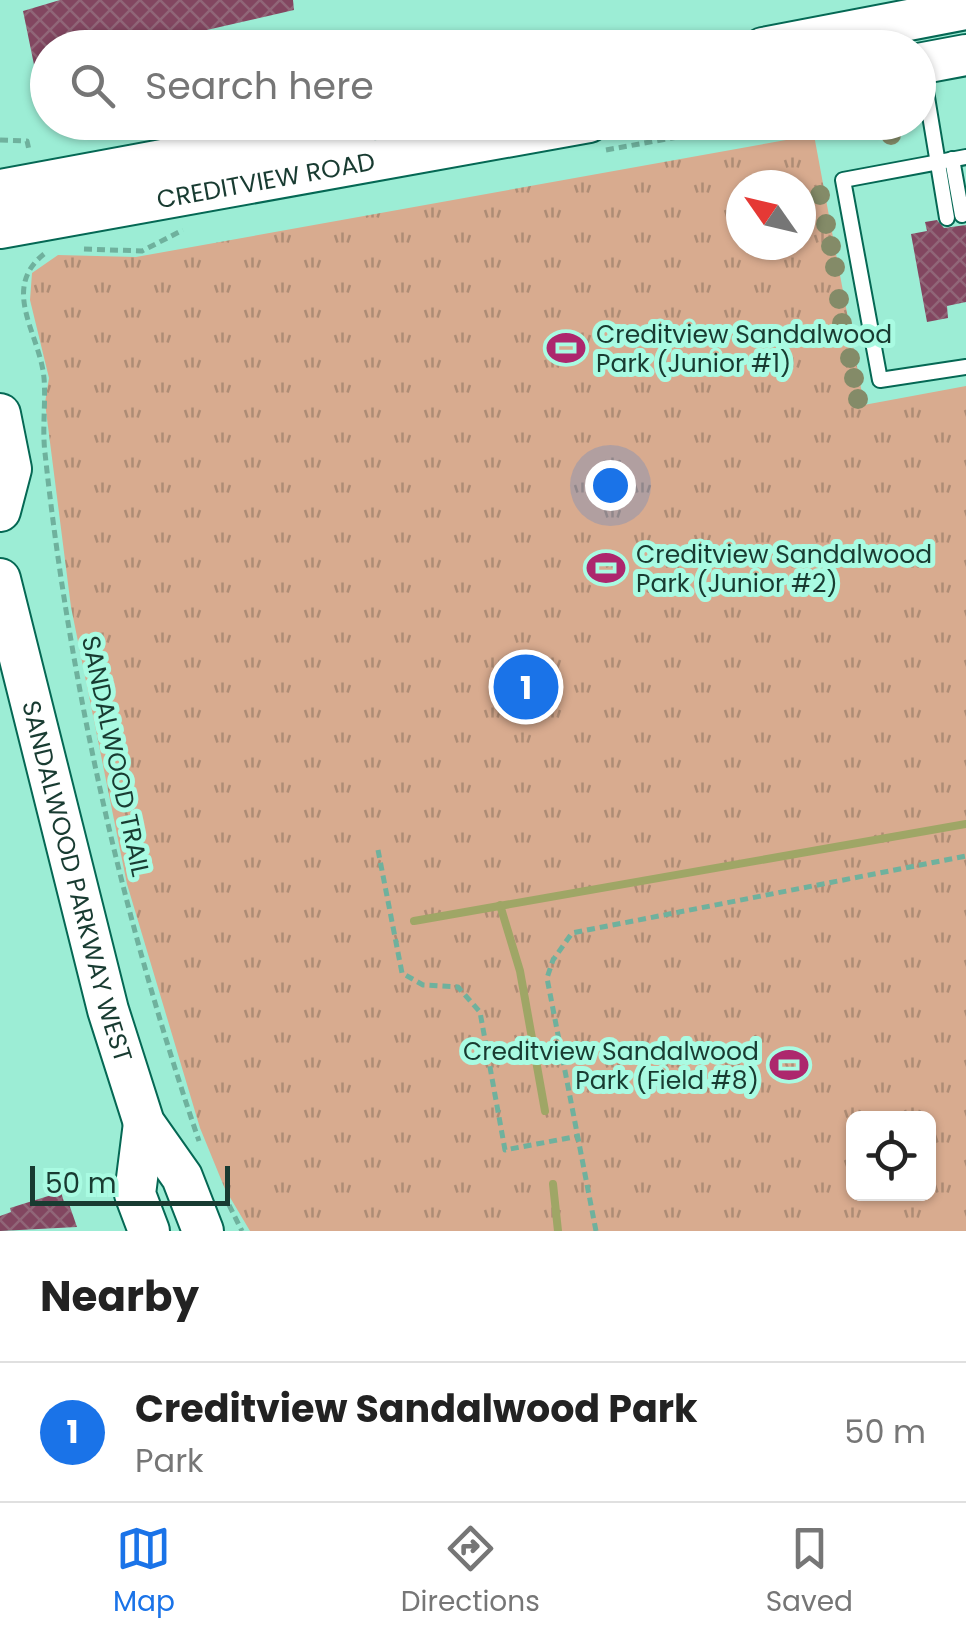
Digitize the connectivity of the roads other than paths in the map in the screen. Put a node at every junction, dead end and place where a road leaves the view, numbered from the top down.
1 (966, 9) edge
2 (936, 32) edge
3 (936, 49) edge
4 (966, 55) edge
5 (271, 140) edge
6 (488, 140) edge
7 (931, 140) edge
8 (959, 158) edge
9 (934, 162) junction
10 (0, 190) edge
11 (0, 228) edge
12 (966, 367) edge
13 (0, 414) edge
14 (0, 511) edge
15 (0, 579) edge
16 (144, 1123) junction
17 (149, 1231) edge
18 (203, 1231) edge

1 - 2 main road
3 - 4 main road
5 - 10 main road, CREDITVIEW ROAD
6 - 11 main road, CREDITVIEW ROAD
7 - 9 lane
8 - 9 lane
8 - 9 lane
9 - 12 lane
13 - 14 main road
15 - 16 main road, SANDALWOOD PARKWAY WEST
16 - 17 main road, SANDALWOOD PARKWAY WEST
16 - 18 main road, SANDALWOOD PARKWAY WEST

